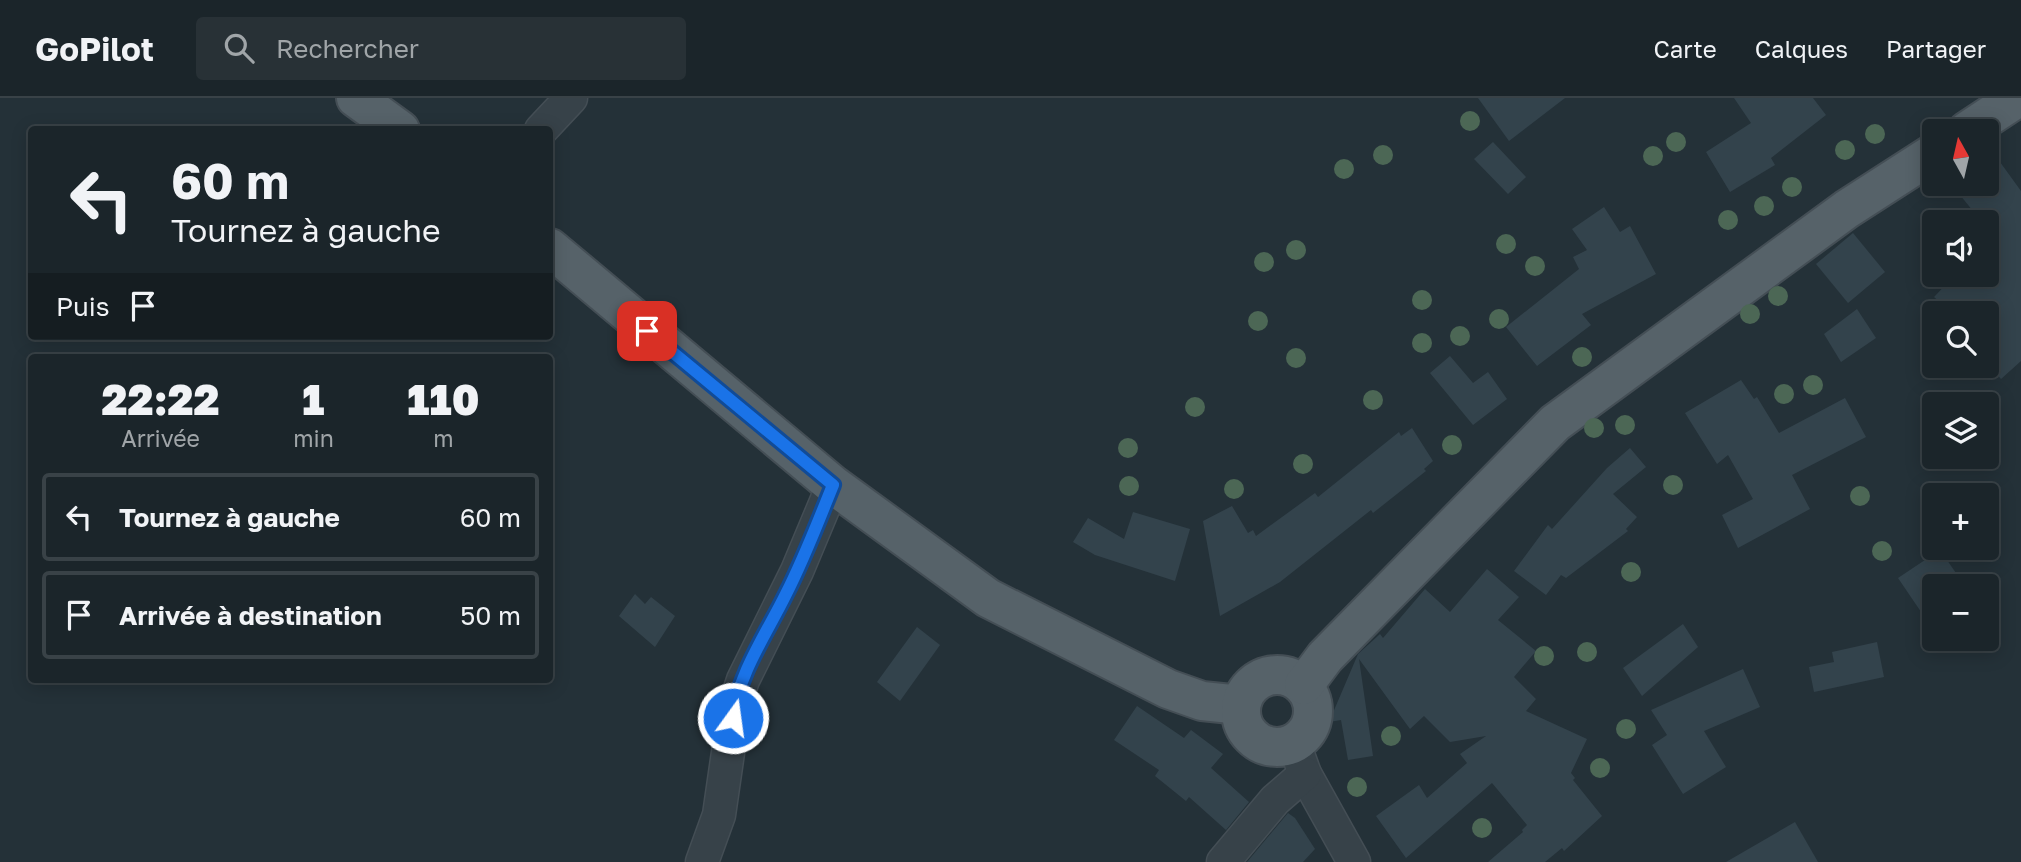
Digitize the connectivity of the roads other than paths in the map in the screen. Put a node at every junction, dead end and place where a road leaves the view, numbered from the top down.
1 (356, 98) edge
2 (571, 98) edge
3 (2017, 98) edge
4 (1985, 119) edge
5 (394, 126) edge
6 (545, 126) edge
7 (1922, 161) edge
8 (553, 251) edge
9 (833, 485) junction
10 (1304, 685) junction
11 (1241, 705) junction
12 (1300, 759) junction
13 (702, 862) edge
14 (1223, 862) edge
15 (1354, 862) edge

1 - 5 main road
2 - 6 street
3 - 4 main road
7 - 10 main road
8 - 9 main road
9 - 11 main road
9 - 13 street
10 - 11 main road
10 - 12 main road
11 - 12 main road
12 - 14 street
12 - 15 street

